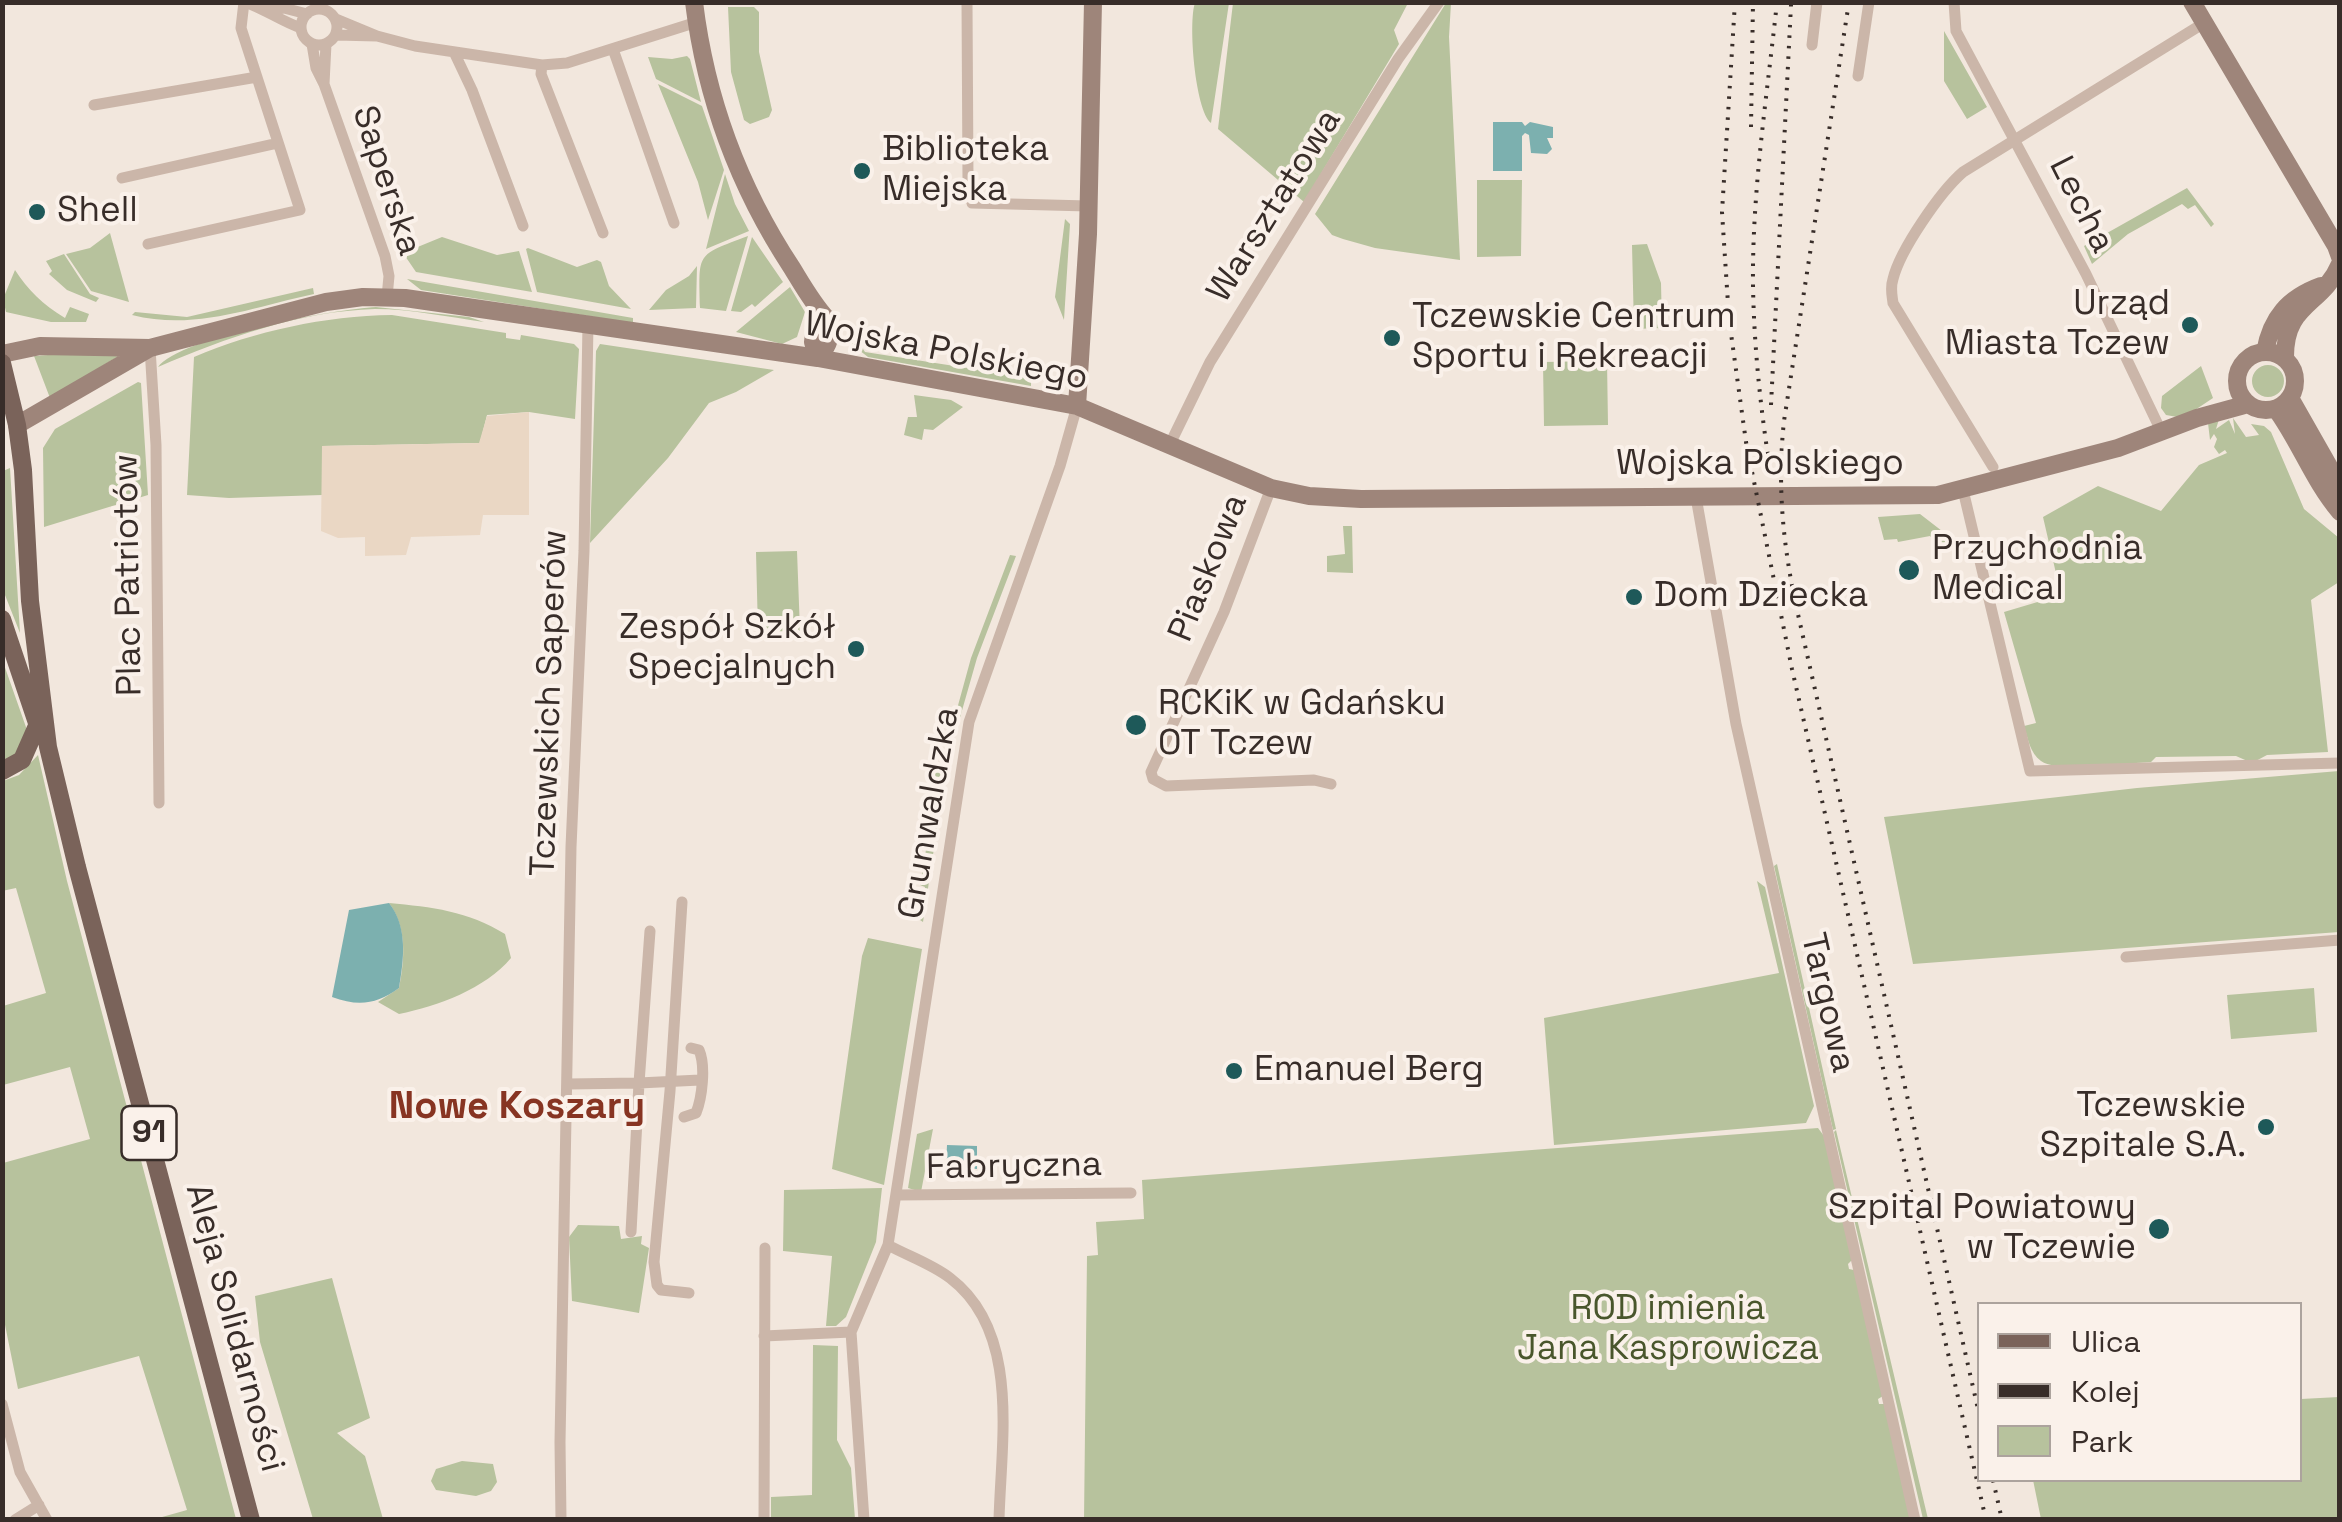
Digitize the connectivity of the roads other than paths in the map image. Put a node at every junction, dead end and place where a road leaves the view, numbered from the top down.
1 (245, 2) edge
2 (694, 2) edge
3 (968, 2) edge
4 (1092, 2) edge
5 (1439, 2) edge
6 (1817, 2) edge
7 (1868, 2) edge
8 (1954, 2) edge
9 (2192, 2) edge
10 (266, 9) junction
11 (322, 10) edge
12 (696, 22) junction
13 (2204, 23) junction
14 (301, 28) junction
15 (377, 36) junction
16 (324, 41) junction
17 (1812, 45) dead end
18 (613, 48) junction
19 (454, 52) junction
20 (542, 65) junction
21 (1858, 76) dead end
22 (257, 77) junction
23 (94, 105) dead end
24 (2016, 139) junction
25 (278, 144) junction
26 (122, 178) dead end
27 (1088, 206) junction
28 (674, 224) dead end
29 (523, 226) dead end
30 (602, 233) dead end
31 (148, 244) dead end
32 (2339, 262) edge
33 (2326, 284) junction
34 (387, 297) junction
35 (588, 324) junction
36 (150, 348) junction
37 (2265, 352) junction
38 (2, 354) edge
39 (818, 358) junction
40 (2285, 358) junction
41 (2, 363) edge
42 (2243, 396) junction
43 (2283, 404) junction
44 (1077, 406) junction
45 (10, 428) edge
46 (2162, 433) junction
47 (1170, 444) junction
48 (1993, 467) dead end
49 (2340, 486) edge
50 (1271, 488) junction
51 (1963, 490) junction
52 (1696, 497) junction
53 (2340, 512) edge
54 (2, 619) edge
55 (37, 726) junction
56 (48, 747) junction
57 (2340, 763) edge
58 (2, 771) edge
59 (1331, 784) dead end
60 (160, 803) dead end
61 (682, 902) dead end
62 (650, 931) dead end
63 (2340, 940) edge
64 (2126, 957) dead end
65 (691, 1048) dead end
66 (700, 1080) junction
67 (671, 1082) junction
68 (639, 1083) junction
69 (568, 1084) junction
70 (684, 1117) dead end
71 (1131, 1193) dead end
72 (897, 1195) junction
73 (630, 1232) dead end
74 (888, 1245) junction
75 (765, 1248) dead end
76 (689, 1293) dead end
77 (850, 1332) junction
78 (764, 1336) junction
79 (2, 1404) edge
80 (6, 1438) edge
81 (39, 1505) junction
82 (15, 1520) edge
83 (48, 1520) edge
84 (250, 1520) edge
85 (562, 1520) edge
86 (764, 1520) edge
87 (864, 1520) edge
88 (999, 1520) edge
89 (1915, 1520) edge

1 - 10 street
1 - 22 street
2 - 12 street
3 - 27 street
4 - 27 street
5 - 47 street, Warsztatowa
6 - 17 street
7 - 21 street
8 - 24 street, Lecha
9 - 13 street
10 - 11 street
10 - 14 street
11 - 14 street
11 - 15 street
11 - 16 street, Saperska
12 - 18 street
12 - 39 street
13 - 24 street
13 - 32 street
14 - 16 street
15 - 16 street
15 - 19 street
16 - 34 street, Saperska
18 - 20 street
18 - 28 street
19 - 20 street
19 - 29 street
20 - 30 street
22 - 23 street
22 - 25 street
24 - 46 street, Lecha
24 - 48 street
25 - 26 street
25 - 31 street
27 - 44 street
32 - 33 street
33 - 37 street
33 - 40 street
34 - 35 street, Wojska Polskiego
34 - 36 street, Wojska Polskiego
35 - 39 street, Wojska Polskiego
35 - 69 street, Tczewskich Saperów
36 - 38 street, Wojska Polskiego
36 - 45 street, Wojska Polskiego
36 - 60 street, Plac Patriotów
37 - 40 street
37 - 42 street
39 - 44 street, Wojska Polskiego
40 - 43 street
41 - 45 main road, 91
42 - 43 street
42 - 46 street, Wojska Polskiego
43 - 49 street
43 - 53 street
44 - 47 street, Wojska Polskiego
44 - 72 street, Grunwaldzka
45 - 56 main road, Aleja Solidarności / 91
46 - 51 street, Wojska Polskiego
47 - 50 street, Wojska Polskiego
50 - 52 street, Wojska Polskiego
50 - 59 street, Piaskowa
51 - 52 street, Wojska Polskiego
51 - 57 street
52 - 89 street, Targowa
54 - 55 main road, Aleja Solidarności / 91
55 - 56 main road, Aleja Solidarności / 91
55 - 58 main road
56 - 84 main road, Aleja Solidarności / 91
61 - 67 street
62 - 68 street
63 - 64 street
65 - 66 street
66 - 67 street
66 - 70 street
67 - 68 street
67 - 76 street
68 - 69 street
68 - 73 street
69 - 85 street, Tczewskich Saperów
71 - 72 street, Fabryczna
72 - 74 street, Grunwaldzka
74 - 77 street
74 - 88 street
75 - 78 street
77 - 78 street
77 - 87 street
78 - 86 street
79 - 80 street
80 - 81 street
81 - 82 street
81 - 83 street

